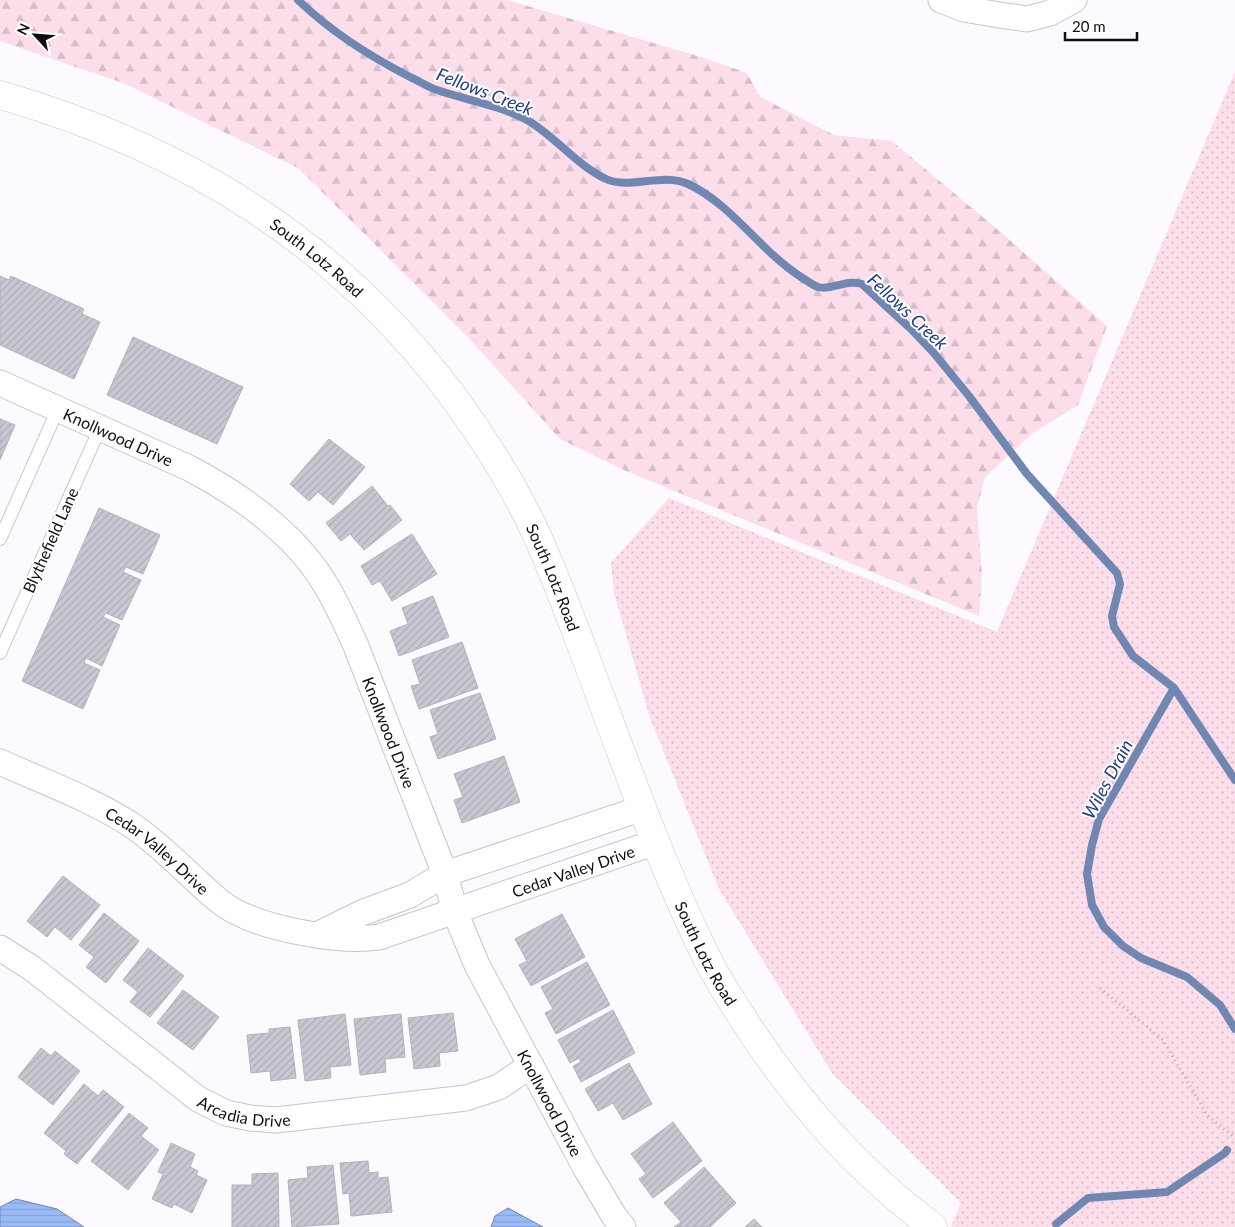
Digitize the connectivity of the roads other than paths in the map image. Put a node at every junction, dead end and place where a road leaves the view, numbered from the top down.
1 (941, 0) edge
2 (1074, 0) edge
3 (975, 4) edge
4 (0, 95) edge
5 (0, 383) edge
6 (58, 409) junction
7 (100, 428) junction
8 (0, 539) edge
9 (0, 653) edge
10 (0, 762) edge
11 (643, 808) junction
12 (656, 842) junction
13 (445, 874) junction
14 (455, 912) junction
15 (316, 935) junction
16 (0, 948) edge
17 (531, 1066) junction
18 (623, 1227) edge
19 (933, 1227) edge

1 - 3 street
2 - 3 street
4 - 11 street, South Lotz Road
5 - 6 street, Knollwood Drive
6 - 7 street, Knollwood Drive
6 - 8 lane
7 - 9 lane, Blythefield Lane
7 - 13 street, Knollwood Drive
10 - 15 street, Cedar Valley Drive
11 - 12 street, South Lotz Road
11 - 13 street
12 - 14 street, Cedar Valley Drive
12 - 19 street, South Lotz Road
13 - 14 street, Knollwood Drive
13 - 15 street
14 - 15 street, Cedar Valley Drive
14 - 17 street, Knollwood Drive
16 - 17 street, Arcadia Drive
17 - 18 street, Knollwood Drive

